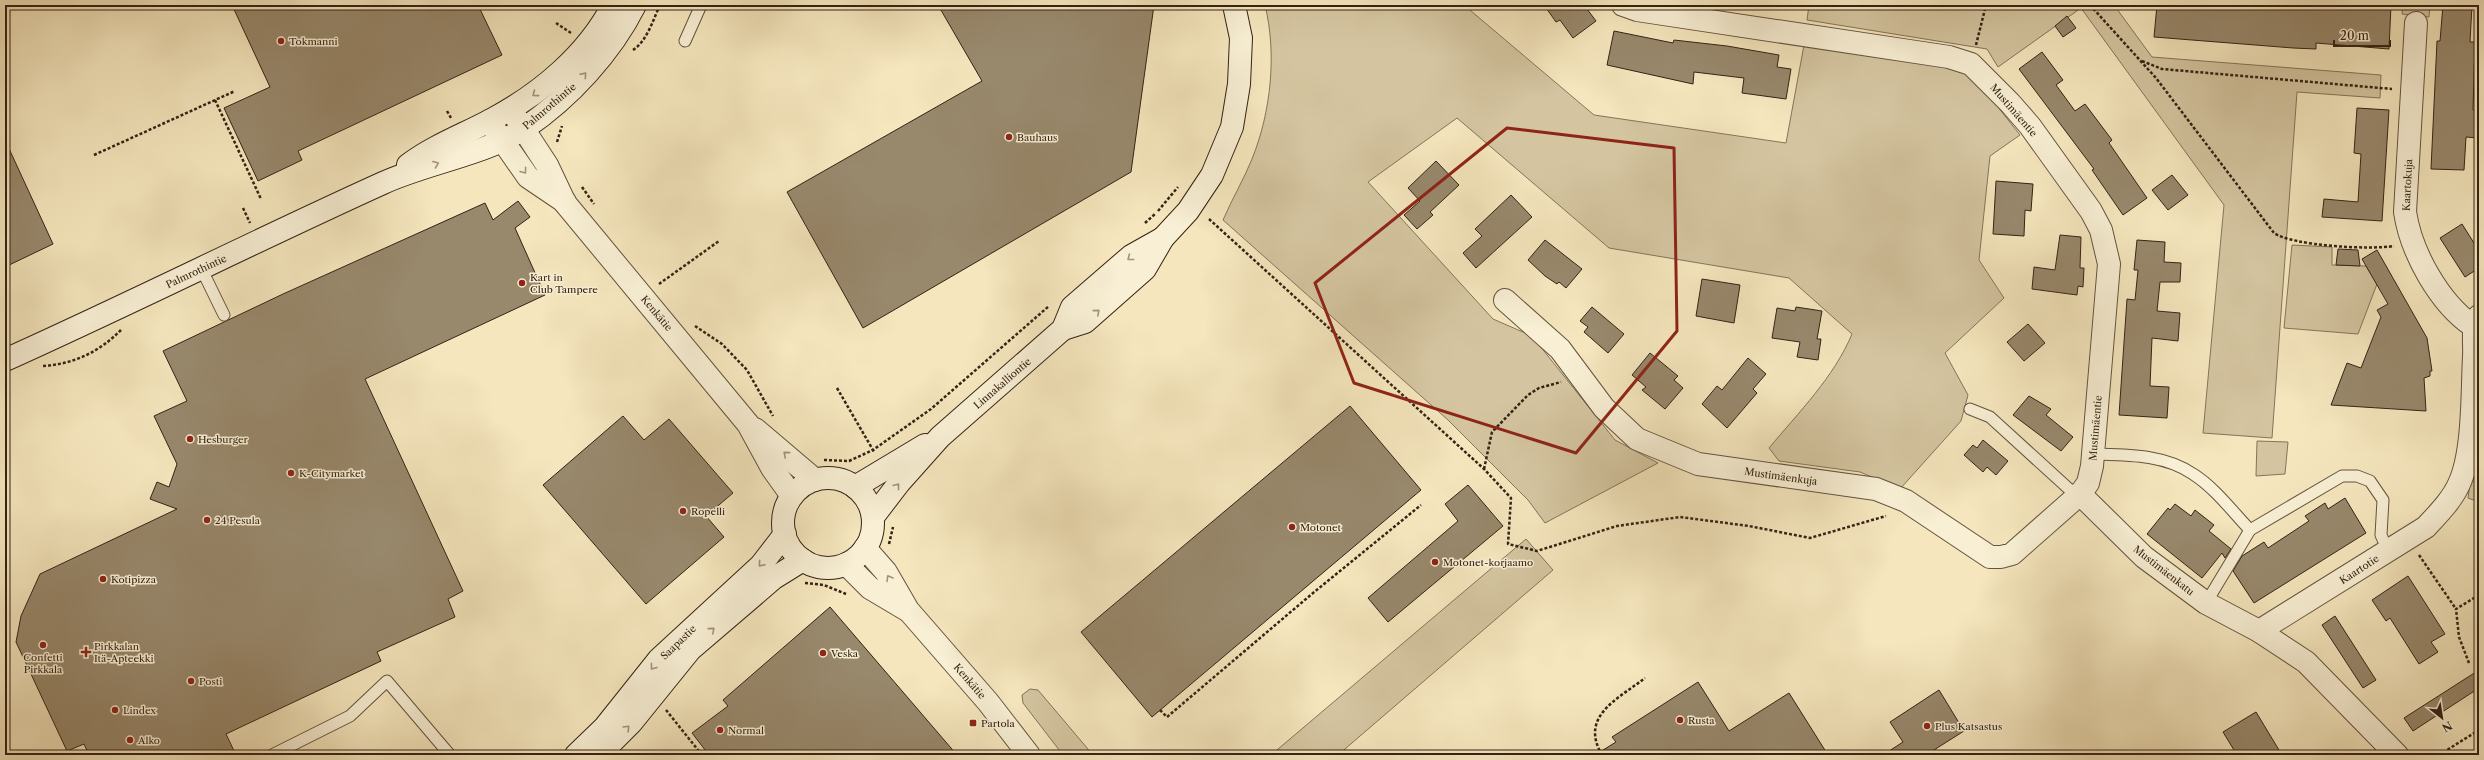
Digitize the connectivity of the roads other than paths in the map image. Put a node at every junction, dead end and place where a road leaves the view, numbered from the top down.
1 (613, 5) edge
2 (635, 5) edge
3 (701, 5) edge
4 (1234, 5) edge
5 (1623, 5) edge
6 (2416, 22) dead end
7 (685, 41) dead end
8 (511, 110) junction
9 (489, 121) junction
10 (523, 129) junction
11 (501, 140) junction
12 (386, 181) junction
13 (566, 203) junction
14 (201, 268) junction
15 (1505, 300) dead end
16 (224, 315) dead end
17 (2476, 321) edge
18 (5, 360) edge
19 (1970, 409) dead end
20 (748, 424) junction
21 (940, 437) junction
22 (2093, 454) junction
23 (815, 480) junction
24 (855, 487) junction
25 (2080, 494) junction
26 (792, 496) junction
27 (873, 517) junction
28 (2250, 530) junction
29 (785, 534) junction
30 (865, 548) junction
31 (2388, 551) junction
32 (803, 560) junction
33 (846, 564) junction
34 (2206, 603) junction
35 (908, 610) junction
36 (2259, 631) junction
37 (272, 755) edge
38 (450, 755) edge
39 (576, 755) edge
40 (599, 755) edge
41 (1029, 755) edge
42 (2397, 755) edge

1 -> 8 street, Palmrothintie
10 -> 2 street, Palmrothintie
3 - 7 lane
4 - 21 street, Linnakalliontie
5 - 22 street, Mustimäentie
6 - 17 street, Kaartokuja
8 - 9 street, Palmrothintie
8 - 10 street, Kenkätie
9 - 11 street, Kenkätie
9 - 12 street, Palmrothintie
10 - 11 street, Palmrothintie
10 - 13 street, Kenkätie
12 -> 11 street, Palmrothintie
11 -> 13 street, Kenkätie
12 - 14 street, Palmrothintie
13 - 20 street, Kenkätie
14 - 16 lane
14 - 18 street, Palmrothintie
15 - 25 street, Mustimäenkuja
17 - 31 street, Kaartotie
19 - 25 lane
23 -> 20 street, Kenkätie
20 - 26 street, Kenkätie
21 - 24 street, Linnakalliontie
27 -> 21 street, Linnakalliontie
22 - 25 street, Mustimäentie
22 - 28 lane
23 - 24 street
23 - 26 street
24 - 27 street
25 - 34 street, Mustimäenkatu
26 - 29 street
27 - 30 street
28 - 31 lane
28 - 34 lane
29 - 32 street
29 -> 39 street, Saapastie
30 - 33 street
35 -> 30 street, Kenkätie
31 - 36 street, Kaartotie
32 - 33 street
40 -> 32 street, Saapastie
33 - 35 street, Kenkätie
34 - 36 street, Mustimäenkatu
35 - 41 street, Kenkätie
36 - 42 street
37 - 38 lane

